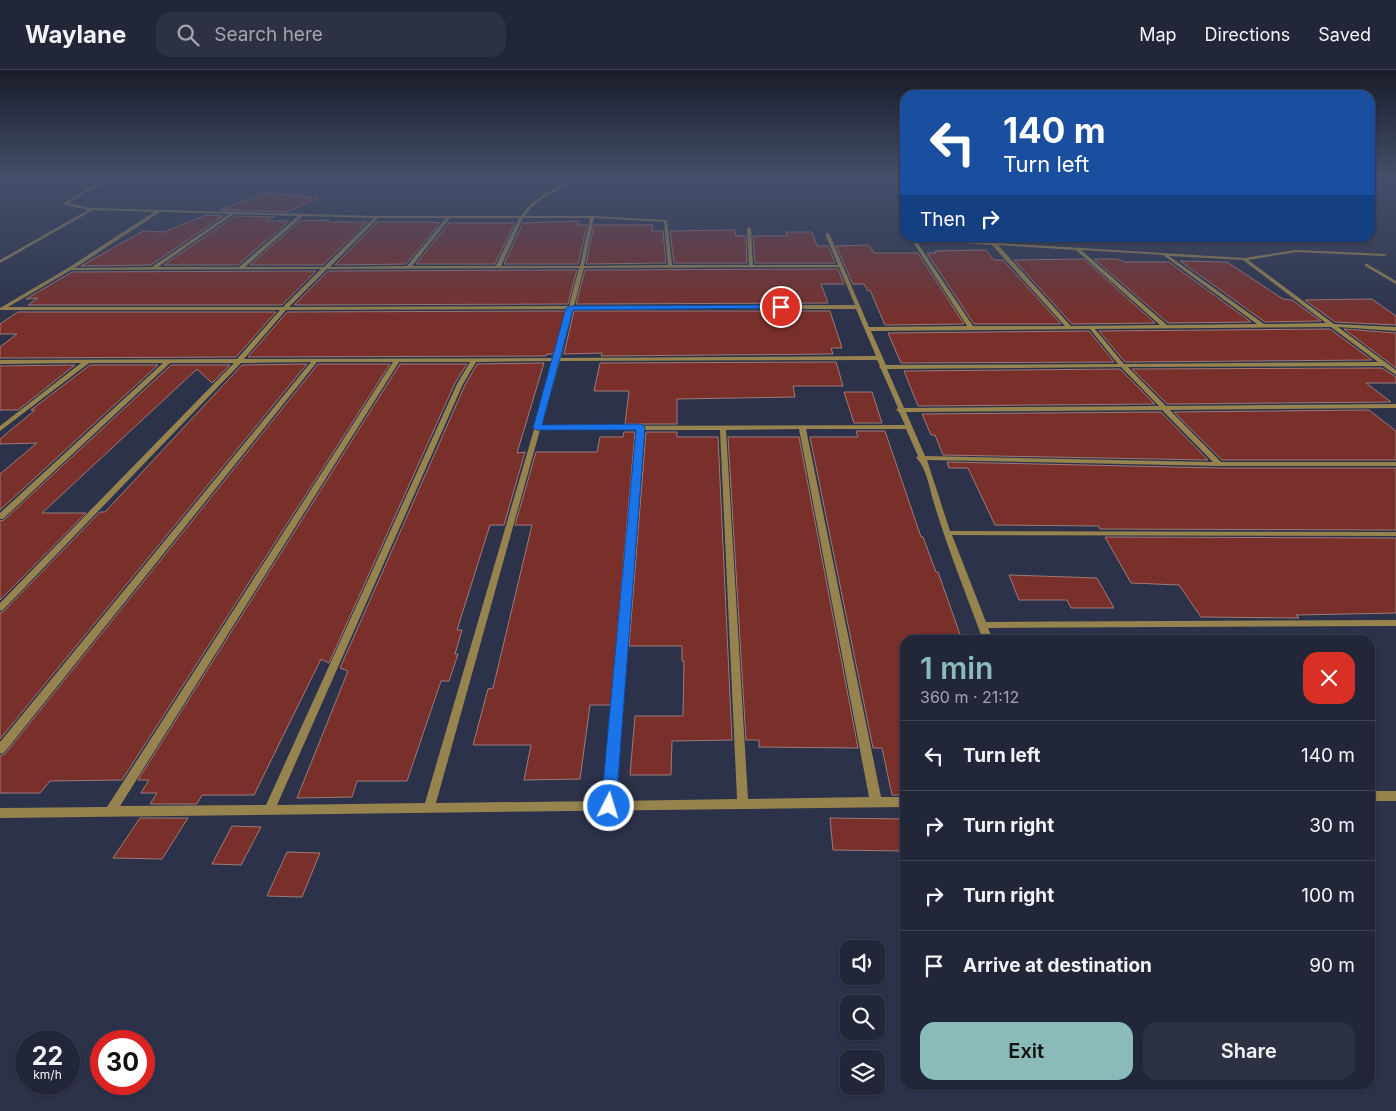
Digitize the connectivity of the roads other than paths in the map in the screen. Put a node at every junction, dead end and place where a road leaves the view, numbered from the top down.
1 (63, 226) edge
2 (137, 226) edge
3 (215, 226) edge
4 (290, 226) edge
5 (369, 226) edge
6 (442, 226) edge
7 (518, 226) edge
8 (590, 226) edge
9 (666, 226) edge
10 (749, 228) dead end
11 (826, 234) dead end
12 (915, 242) edge
13 (963, 242) edge
14 (994, 244) junction
15 (1076, 249) junction
16 (1165, 255) junction
17 (1384, 255) dead end
18 (1244, 259) junction
19 (0, 262) edge
20 (1368, 265) dead end
21 (582, 266) junction
22 (670, 266) junction
23 (752, 266) junction
24 (841, 266) junction
25 (328, 267) junction
26 (409, 267) junction
27 (498, 267) junction
28 (154, 268) junction
29 (241, 268) junction
30 (70, 269) junction
31 (1396, 283) edge
32 (858, 307) junction
33 (570, 308) junction
34 (1, 309) edge
35 (284, 309) junction
36 (1262, 325) junction
37 (1330, 325) junction
38 (1165, 326) junction
39 (1069, 327) junction
40 (1092, 327) junction
41 (867, 328) junction
42 (971, 328) junction
43 (1396, 329) edge
44 (879, 358) junction
45 (316, 360) junction
46 (397, 360) junction
47 (474, 360) junction
48 (557, 360) junction
49 (87, 361) junction
50 (168, 361) junction
51 (239, 361) junction
52 (1, 362) edge
53 (1385, 364) junction
54 (1123, 366) junction
55 (882, 367) junction
56 (1396, 373) edge
57 (1396, 406) edge
58 (1164, 408) junction
59 (899, 410) junction
60 (641, 427) junction
61 (723, 427) junction
62 (802, 427) junction
63 (908, 427) junction
64 (537, 428) junction
65 (0, 429) edge
66 (920, 458) junction
67 (1220, 464) junction
68 (1396, 464) edge
69 (0, 517) edge
70 (947, 533) junction
71 (1396, 534) edge
72 (0, 608) edge
73 (1396, 623) edge
74 (982, 625) junction
75 (986, 635) edge
76 (0, 750) edge
77 (1375, 796) edge
78 (1396, 796) edge
79 (900, 802) edge
80 (876, 803) junction
81 (743, 804) junction
82 (609, 806) junction
83 (429, 808) junction
84 (269, 810) junction
85 (110, 812) junction
86 (0, 813) edge

1 - 19 street
2 - 30 street
3 - 28 street
4 - 29 street
5 - 25 street
6 - 26 street
7 - 27 street
8 - 21 street
9 - 22 street
10 - 23 street
11 - 24 street
12 - 42 street
13 - 14 street
14 - 15 street
14 - 39 street
15 - 16 street
15 - 38 street
16 - 18 street
16 - 36 street
17 - 18 street
18 - 37 street
20 - 31 street
21 - 22 street
21 - 27 street
21 - 33 street
22 - 23 street
23 - 24 street
24 - 32 street
25 - 26 street
25 - 29 street
25 - 35 street
26 - 27 street
28 - 29 street
28 - 30 street
30 - 34 street
32 - 33 street
32 - 41 street
33 - 35 street
33 - 48 street
34 - 35 street
35 - 51 street
36 - 37 street
36 - 38 street
37 - 43 street
37 - 53 street
38 - 40 street
39 - 40 street
39 - 42 street
40 - 54 street
41 - 42 street
41 - 44 street
44 - 48 street
44 - 55 street
45 - 46 street
45 - 51 street
45 - 76 street
46 - 47 street
46 - 85 street
47 - 48 street
47 - 84 street
48 - 64 street
49 - 50 street
49 - 52 street
49 - 65 street
50 - 51 street
50 - 69 street
51 - 72 street
53 - 54 street
53 - 56 street
54 - 55 street
54 - 58 street
55 - 59 street
57 - 58 street
58 - 59 street
58 - 67 street
59 - 63 street
60 - 61 street
60 - 64 street
60 - 82 street
61 - 62 street
61 - 81 street
62 - 63 street
62 - 80 street
63 - 66 street
64 - 83 street
66 - 67 street
66 - 70 street
67 - 68 street
70 - 71 street
70 - 74 street
73 - 74 street
74 - 75 street
77 - 78 street
79 - 80 street
80 - 81 street
81 - 82 street
82 - 83 street
83 - 84 street
84 - 85 street
85 - 86 street

